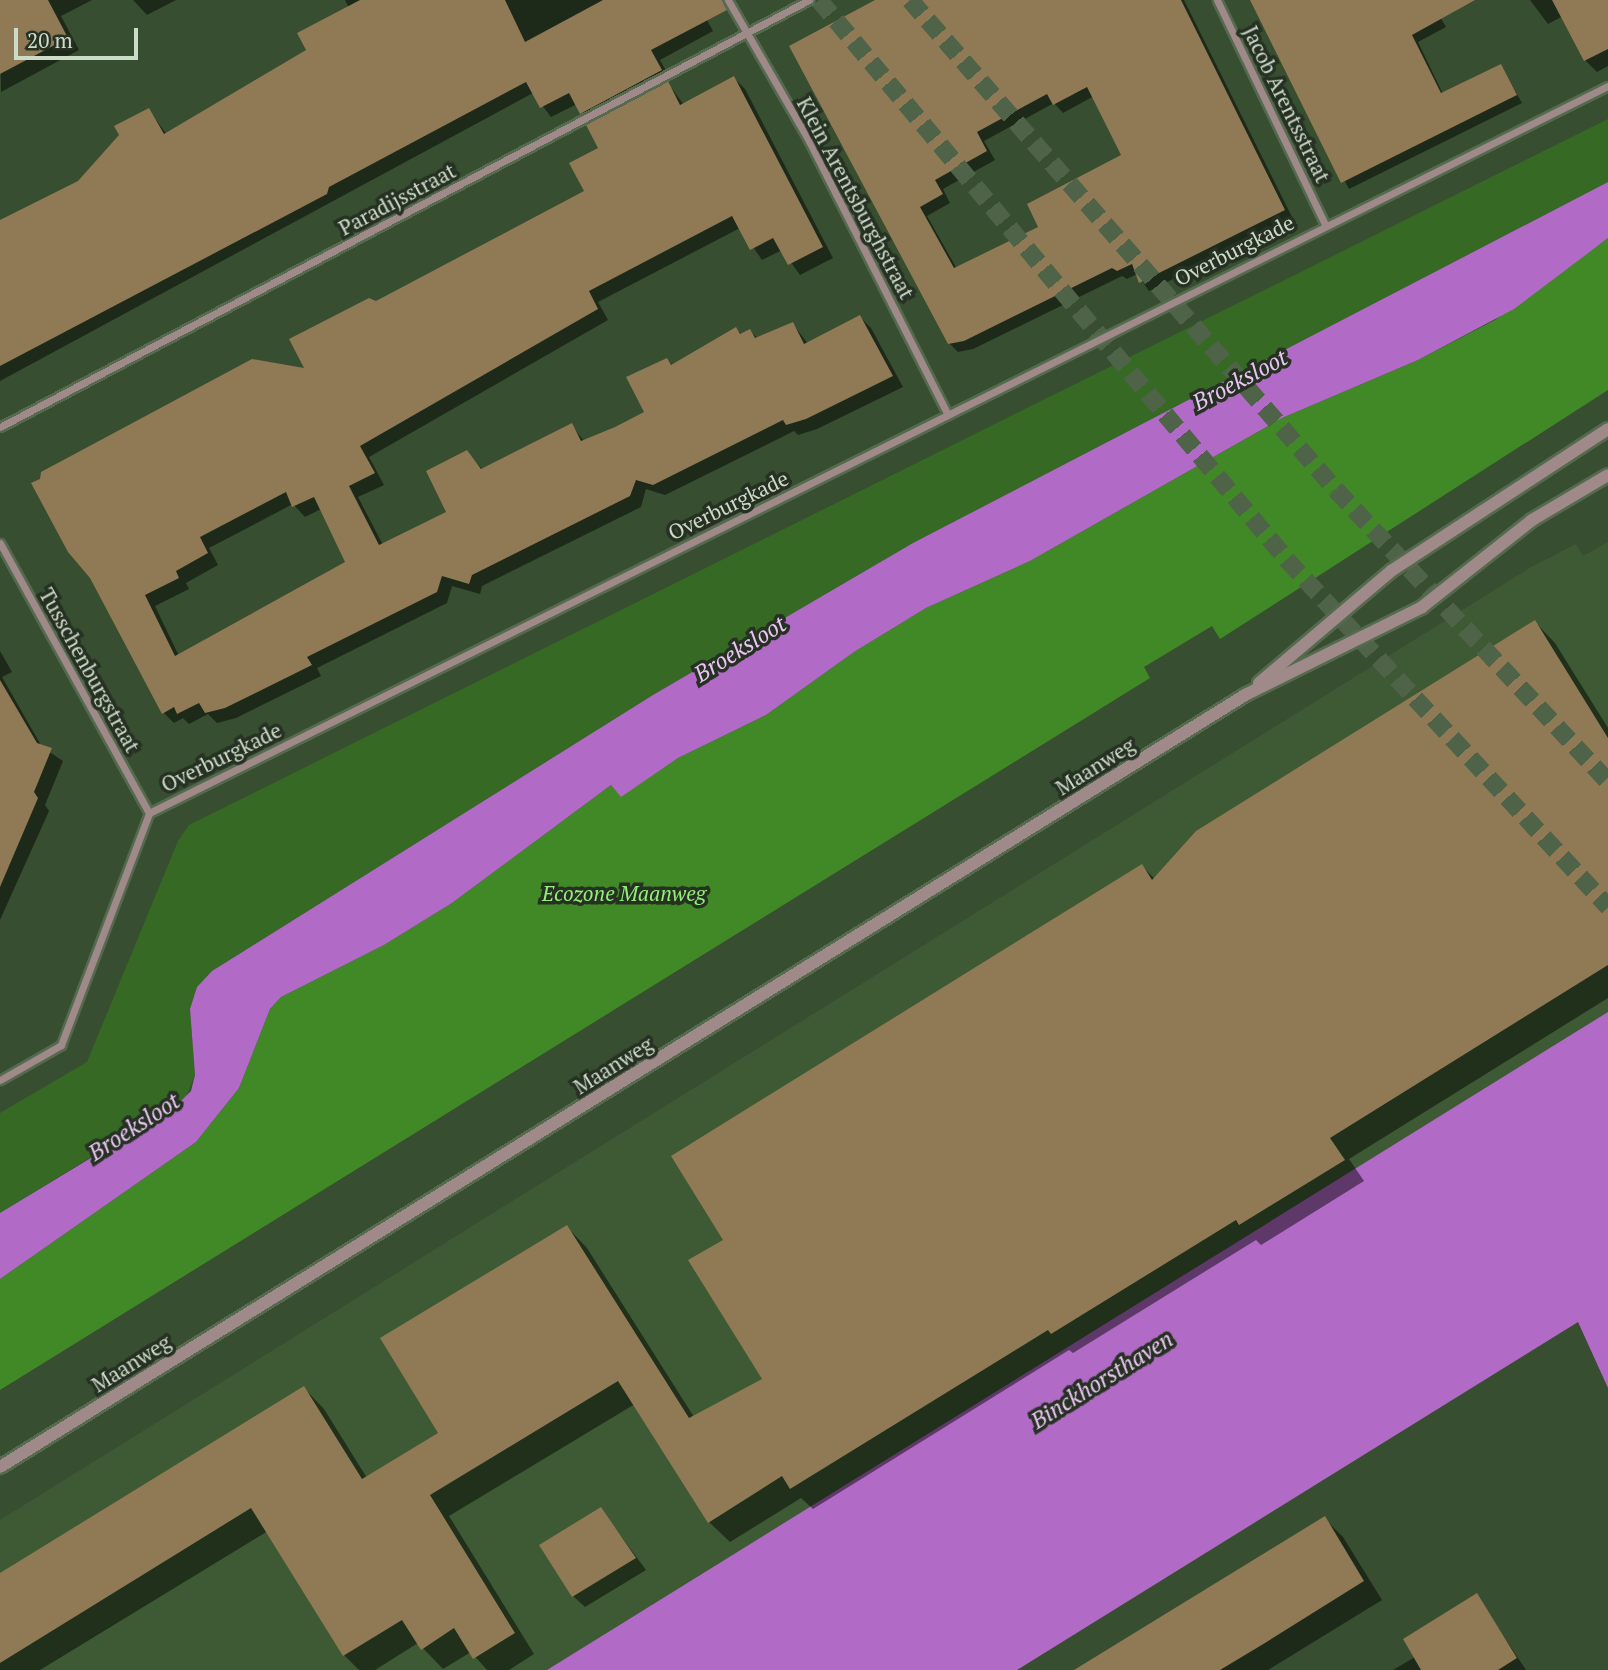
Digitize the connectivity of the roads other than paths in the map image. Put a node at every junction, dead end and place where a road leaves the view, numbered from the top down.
1 (729, 0) edge
2 (809, 0) edge
3 (1217, 0) edge
4 (746, 34) junction
5 (1608, 86) edge
6 (1325, 224) junction
7 (948, 415) junction
8 (0, 427) edge
9 (1608, 429) edge
10 (1608, 475) edge
11 (0, 543) edge
12 (1245, 695) junction
13 (149, 813) junction
14 (0, 1080) edge
15 (0, 1467) edge

1 - 4 street, Klein Arentsburghstraat
2 - 4 street, Paradijsstraat
3 - 6 street, Jacob Arentsstraat
4 - 7 street, Klein Arentsburghstraat
4 - 8 street, Paradijsstraat
5 - 6 street, Overburgkade
6 - 7 street, Overburgkade
7 - 13 street, Overburgkade
9 - 12 street, Maanweg
10 - 12 street, Maanweg
11 - 13 street, Tusschenburgstraat
12 - 15 street, Maanweg
13 - 14 street, Overburgkade

